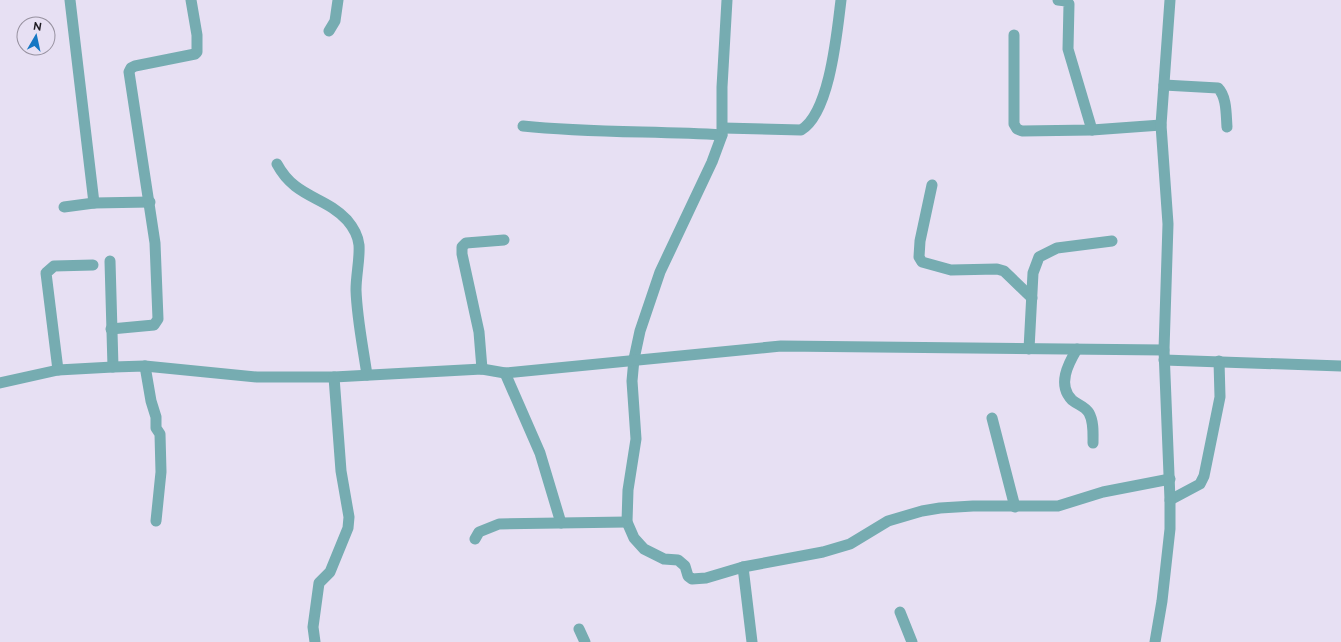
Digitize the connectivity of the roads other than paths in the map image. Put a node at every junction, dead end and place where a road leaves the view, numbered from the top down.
1 (70, 0) edge
2 (191, 0) edge
3 (338, 0) edge
4 (727, 0) edge
5 (841, 0) edge
6 (1058, 0) edge
7 (1170, 0) edge
8 (329, 31) dead end
9 (1014, 35) dead end
10 (1164, 85) junction
11 (1161, 125) junction
12 (523, 126) dead end
13 (1227, 127) dead end
14 (1092, 130) junction
15 (722, 131) junction
16 (277, 164) dead end
17 (932, 185) dead end
18 (94, 202) junction
19 (150, 202) junction
20 (64, 207) dead end
21 (504, 240) dead end
22 (1112, 241) dead end
23 (110, 261) dead end
24 (93, 265) dead end
25 (1032, 298) junction
26 (111, 328) junction
27 (1029, 349) junction
28 (1077, 349) junction
29 (1164, 355) junction
30 (634, 359) junction
31 (1219, 361) junction
32 (145, 366) junction
33 (1341, 366) edge
34 (113, 367) junction
35 (482, 369) junction
36 (58, 370) junction
37 (505, 373) junction
38 (367, 375) junction
39 (334, 377) junction
40 (0, 383) edge
41 (992, 418) dead end
42 (1093, 443) dead end
43 (1170, 479) junction
44 (1170, 500) junction
45 (1015, 508) junction
46 (156, 521) dead end
47 (627, 522) junction
48 (561, 523) junction
49 (475, 539) dead end
50 (743, 567) junction
51 (900, 612) dead end
52 (580, 629) dead end
53 (315, 642) edge
54 (585, 642) edge
55 (752, 642) edge
56 (912, 642) edge
57 (1154, 642) edge

1 - 18 street
2 - 19 street
3 - 8 street
4 - 15 street
5 - 15 street
6 - 14 street
7 - 10 street
9 - 14 street
10 - 11 street
10 - 13 street
11 - 14 street
11 - 29 street
12 - 15 street
15 - 30 street
16 - 38 street
17 - 25 street
18 - 19 street
18 - 20 street
19 - 26 street
21 - 35 street
22 - 25 street
23 - 26 street
24 - 36 street
25 - 27 street
26 - 34 street
27 - 28 street
27 - 30 street
28 - 29 street
28 - 42 street
29 - 31 street
29 - 43 street
30 - 37 street
30 - 47 street
31 - 33 street
31 - 44 street
32 - 34 street
32 - 39 street
32 - 46 street
34 - 36 street
35 - 37 street
35 - 38 street
36 - 40 street
37 - 48 street
38 - 39 street
39 - 53 street
41 - 45 street
43 - 44 street
43 - 45 street
44 - 57 street
45 - 50 street
47 - 48 street
47 - 50 street
48 - 49 street
50 - 55 street
51 - 56 street
52 - 54 street

